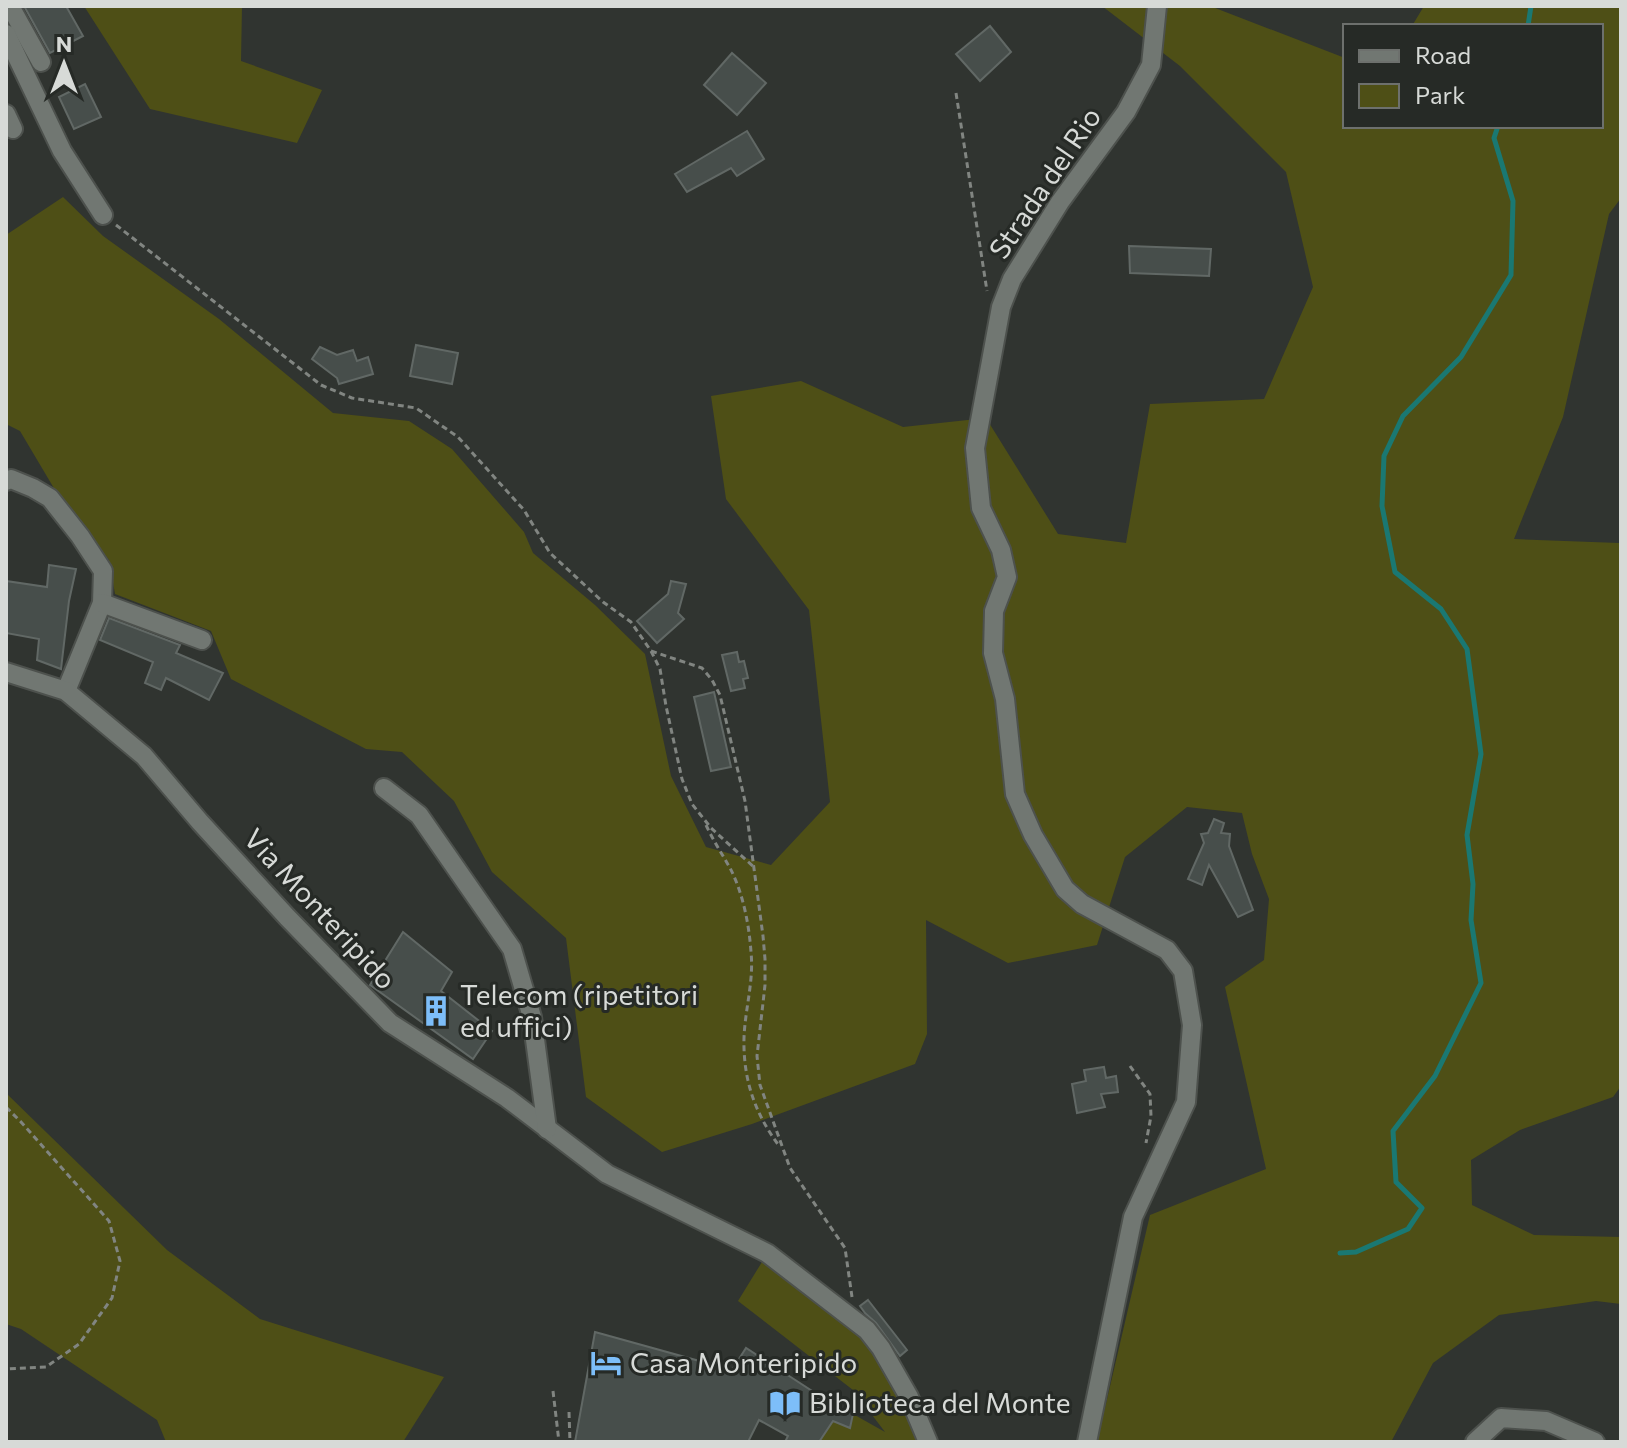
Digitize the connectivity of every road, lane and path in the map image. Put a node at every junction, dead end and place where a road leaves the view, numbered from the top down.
1 (10, 6) edge
2 (1157, 6) edge
3 (6, 34) edge
4 (41, 62) dead end
5 (956, 93) dead end
6 (103, 215) joint
7 (987, 295) dead end
8 (6, 481) edge
9 (102, 603) junction
10 (202, 640) dead end
11 (651, 651) junction
12 (6, 672) edge
13 (66, 691) junction
14 (384, 788) dead end
15 (702, 818) junction
16 (755, 868) junction
17 (1130, 1066) dead end
18 (6, 1107) edge
19 (547, 1129) junction
20 (783, 1150) junction
21 (1144, 1151) dead end
22 (852, 1300) dead end
23 (6, 1369) edge
24 (553, 1391) dead end
25 (569, 1412) dead end
26 (559, 1442) edge
27 (570, 1442) edge
28 (928, 1442) edge
29 (1087, 1442) edge
30 (1475, 1442) edge
31 (1595, 1442) edge

1 - 4 street
2 - 29 street, Strada del Rio
3 - 6 street
5 - 7 path
6 - 11 path
8 - 9 street
9 - 10 street
9 - 13 street
11 - 15 path
11 - 16 path
12 - 13 street, Via Monteripido
13 - 19 street, Via Monteripido
14 - 19 street
15 - 16 path
15 - 20 path
16 - 20 path
17 - 21 path
18 - 23 path
19 - 28 street, Via Monteripido
20 - 22 path
24 - 26 path
25 - 27 path
30 - 31 street

